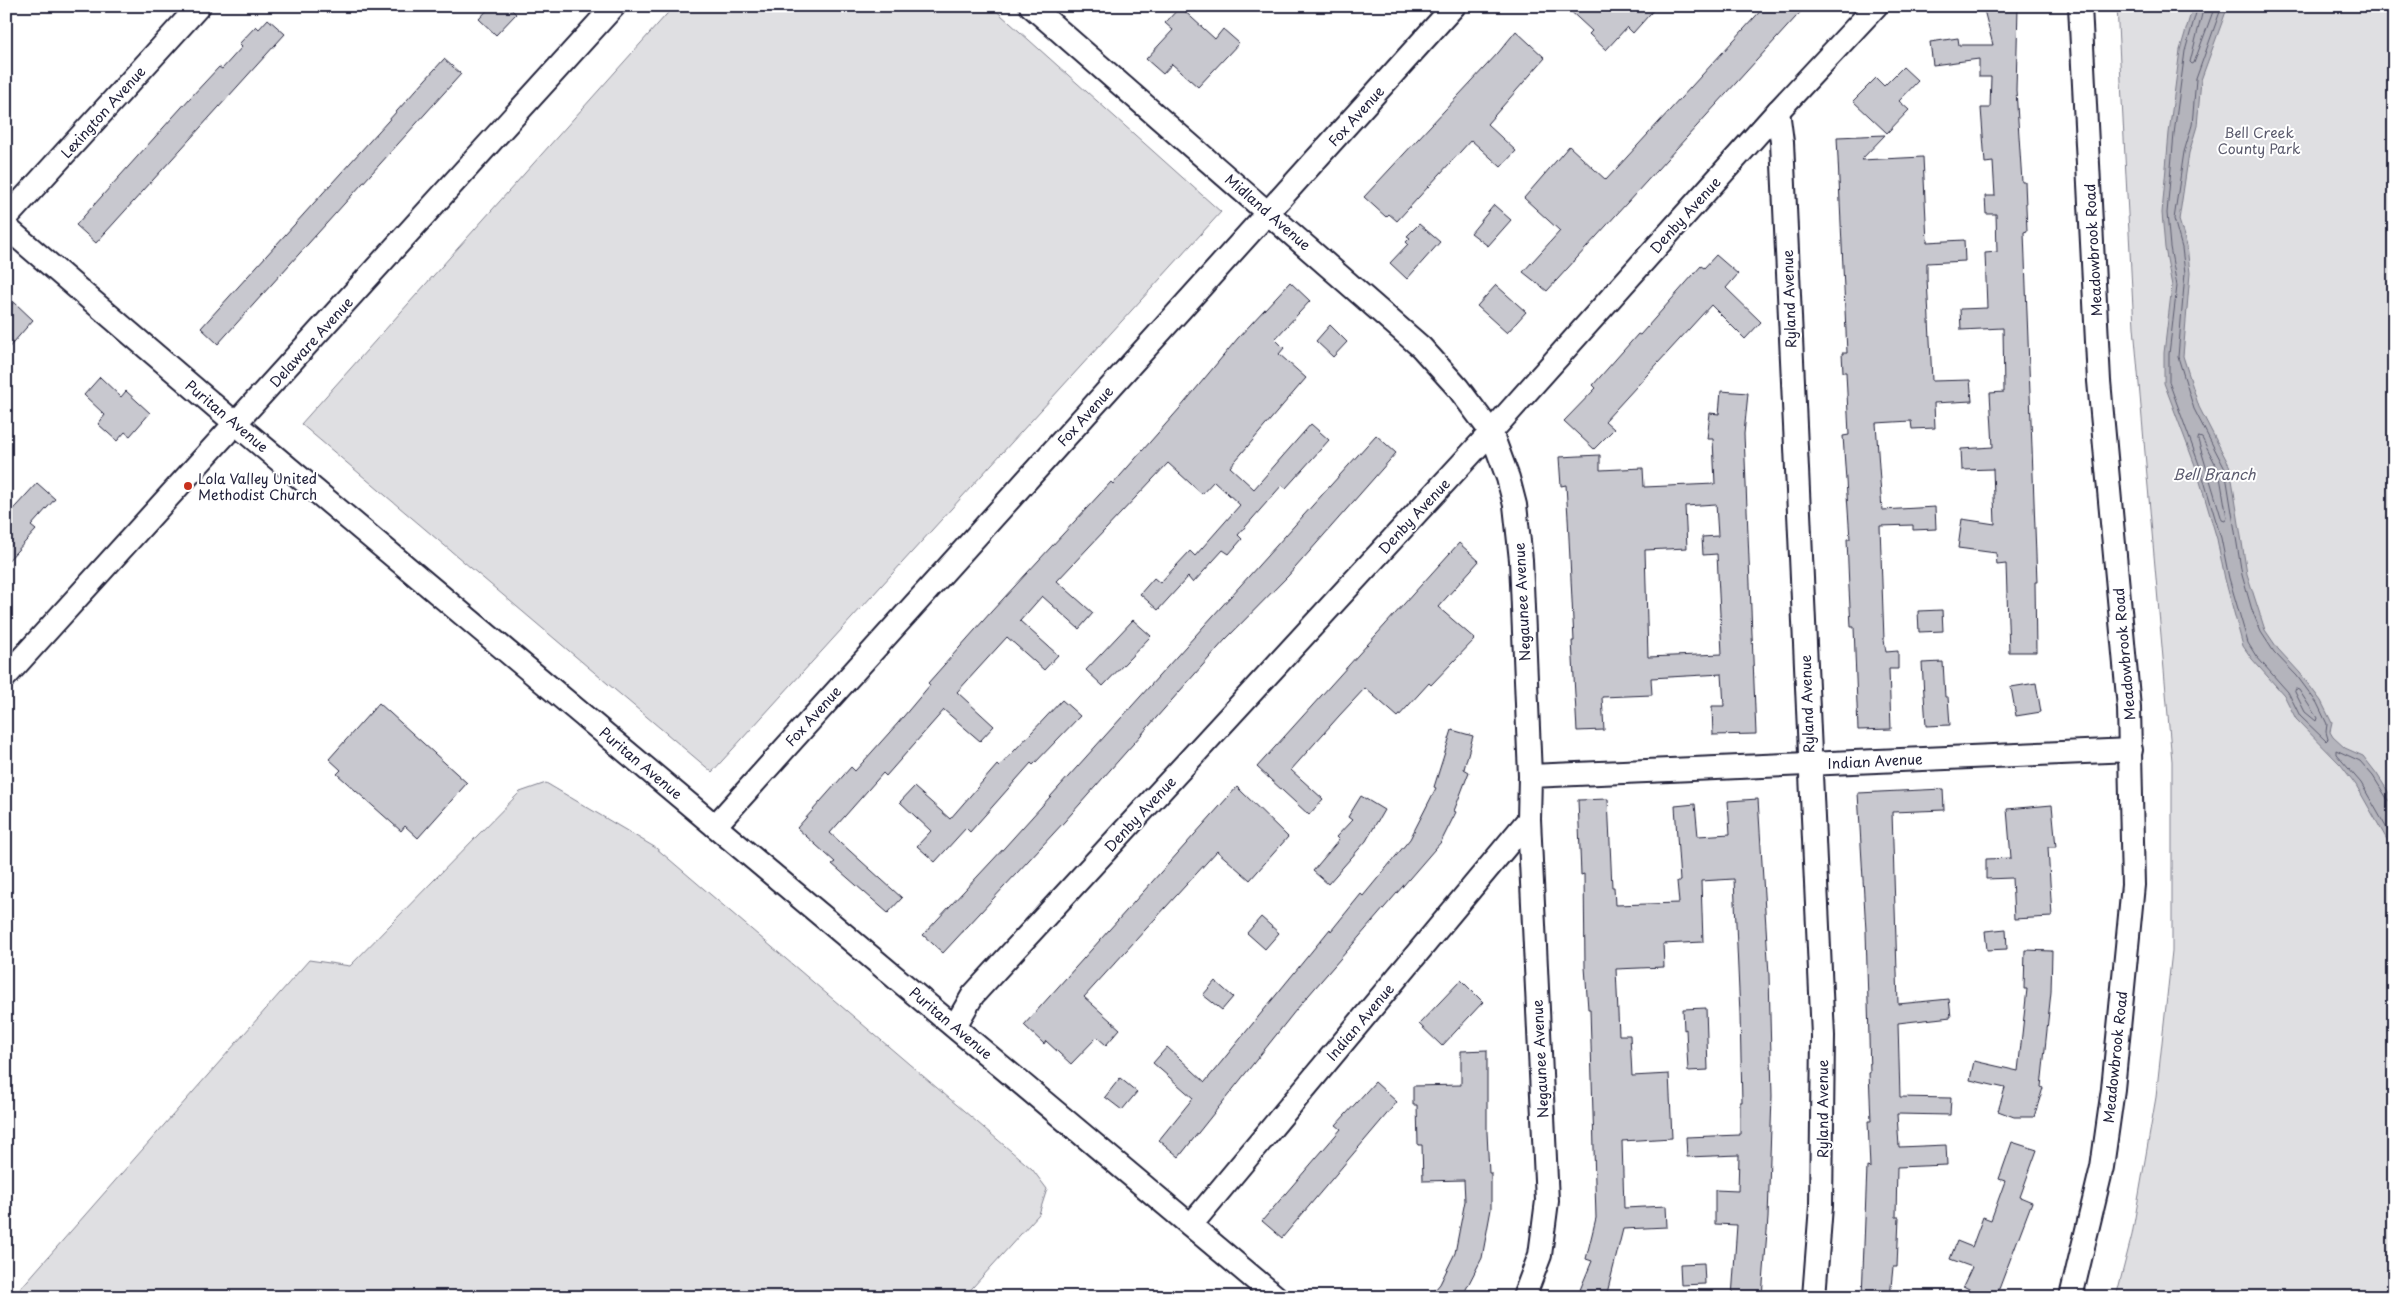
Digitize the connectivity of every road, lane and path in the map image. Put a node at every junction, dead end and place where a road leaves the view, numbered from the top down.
1 (199, 6) edge
2 (614, 6) edge
3 (1454, 6) edge
4 (1876, 6) edge
5 (2080, 6) edge
6 (1032, 7) edge
7 (1778, 111) junction
8 (1269, 213) junction
9 (6, 218) edge
10 (6, 227) edge
11 (236, 424) junction
12 (1491, 432) junction
13 (6, 676) edge
14 (2131, 750) junction
15 (1809, 764) junction
16 (1530, 776) junction
17 (1529, 818) junction
18 (715, 826) junction
19 (954, 1026) junction
20 (1191, 1225) junction
21 (1276, 1297) edge
22 (1524, 1297) edge
23 (1814, 1297) edge
24 (2071, 1297) edge

1 - 9 street, Lexington Avenue
2 - 11 street, Delaware Avenue
3 - 8 street, Fox Avenue
4 - 7 street, Denby Avenue
5 - 14 street, Meadowbrook Road
6 - 8 street, Midland Avenue
7 - 12 street, Denby Avenue
7 - 15 street, Ryland Avenue
8 - 12 street, Midland Avenue
8 - 18 street, Fox Avenue
10 - 11 street, Puritan Avenue
11 - 13 street, Delaware Avenue
11 - 18 street, Puritan Avenue
12 - 16 street, Negaunee Avenue
12 - 19 street, Denby Avenue
14 - 15 street, Indian Avenue
14 - 24 street, Meadowbrook Road
15 - 16 street, Indian Avenue
15 - 23 street, Ryland Avenue
16 - 17 street, Negaunee Avenue
17 - 20 street, Indian Avenue
17 - 22 street, Negaunee Avenue
18 - 19 street, Puritan Avenue
19 - 20 street, Puritan Avenue
20 - 21 street, Puritan Avenue

